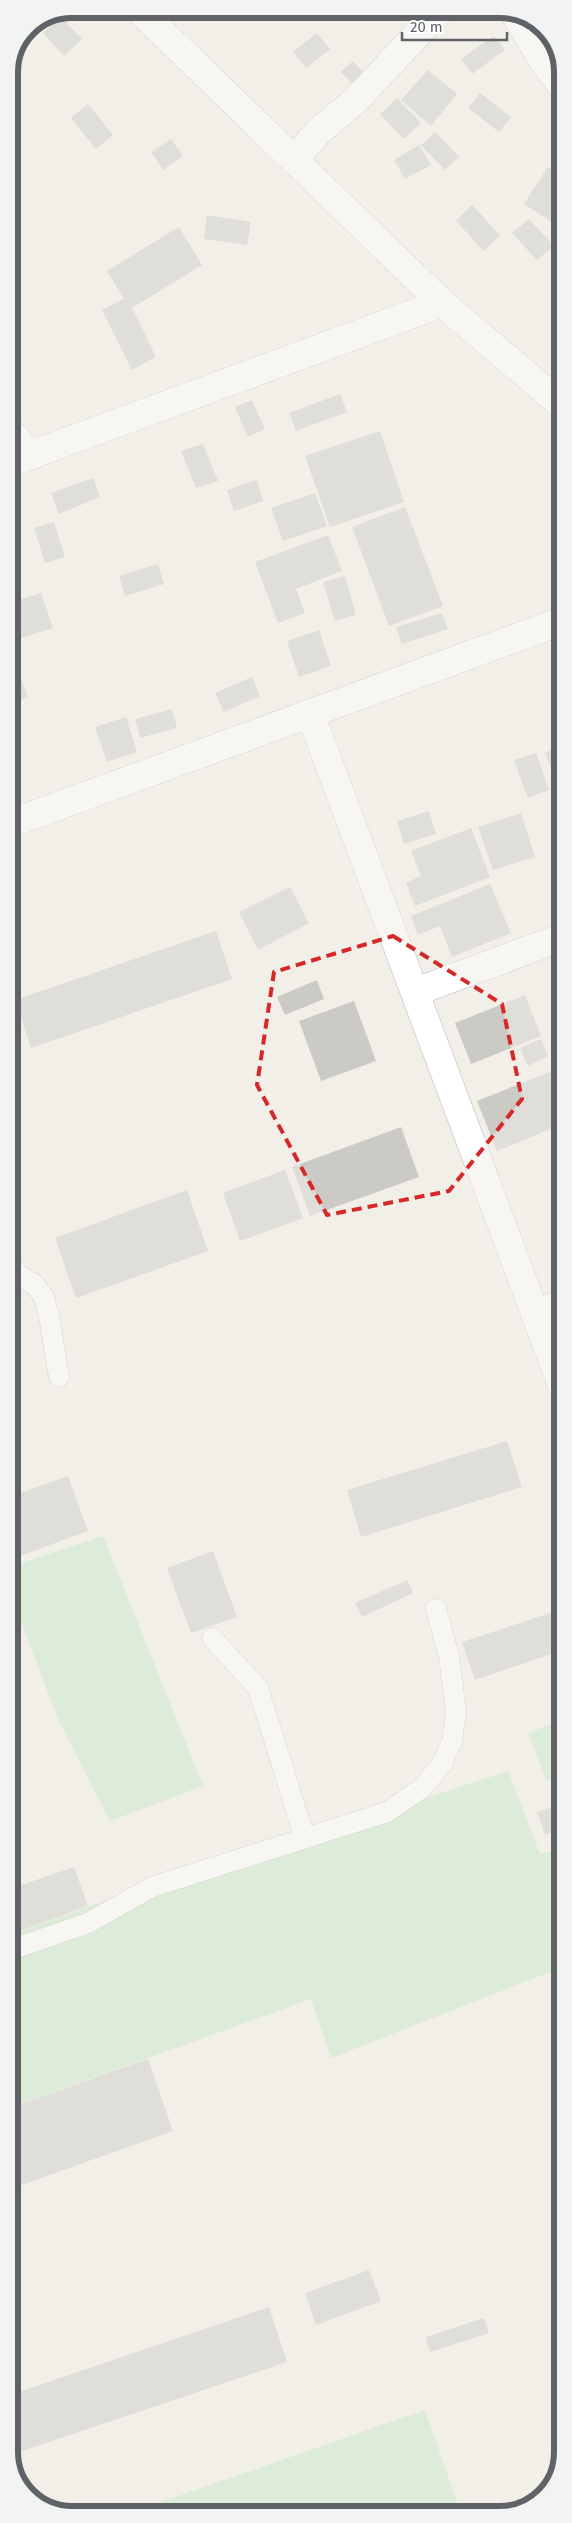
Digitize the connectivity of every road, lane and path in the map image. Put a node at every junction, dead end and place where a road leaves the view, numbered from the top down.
1 (147, 18) edge
2 (432, 18) edge
3 (519, 21) edge
4 (554, 76) edge
5 (294, 160) junction
6 (442, 303) junction
7 (554, 398) edge
8 (20, 459) edge
9 (554, 624) edge
10 (310, 714) junction
11 (18, 821) edge
12 (554, 940) edge
13 (415, 992) junction
14 (18, 1275) edge
15 (554, 1307) edge
16 (535, 1314) junction
17 (554, 1364) edge
18 (59, 1377) dead end
19 (436, 1609) dead end
20 (212, 1638) dead end
21 (305, 1838) junction
22 (18, 1947) edge

1 - 5 street
2 - 5 street
3 - 4 street
5 - 6 street
6 - 7 street
6 - 8 street
9 - 10 street
10 - 11 street
10 - 13 street
12 - 13 street
13 - 16 street
14 - 18 lane
15 - 16 street
16 - 17 street
19 - 21 lane
20 - 21 lane
21 - 22 lane

